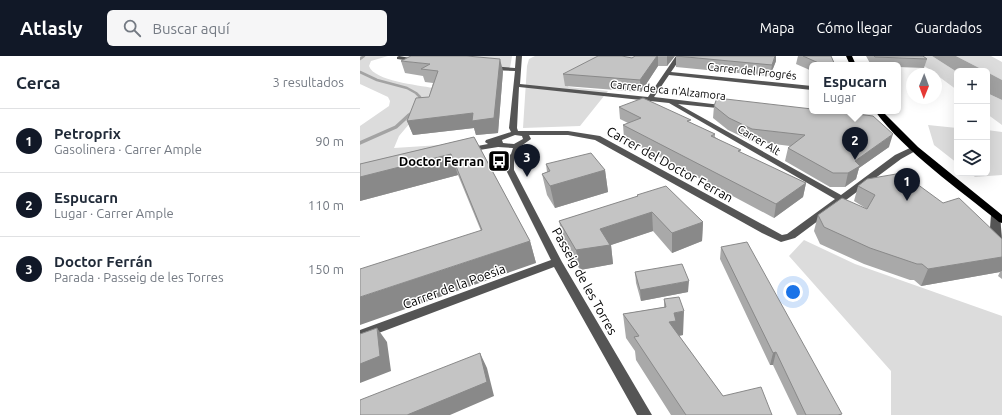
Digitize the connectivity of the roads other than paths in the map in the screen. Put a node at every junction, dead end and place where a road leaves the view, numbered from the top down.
1 (527, 56) edge
2 (679, 56) edge
3 (398, 58) dead end
4 (519, 59) edge
5 (425, 61) edge
6 (484, 67) edge
7 (518, 70) junction
8 (667, 73) junction
9 (516, 85) junction
10 (809, 88) edge
11 (650, 98) junction
12 (666, 100) junction
13 (736, 108) edge
14 (881, 114) edge
15 (875, 123) edge
16 (890, 125) junction
17 (514, 132) junction
18 (541, 132) junction
19 (527, 139) junction
20 (500, 143) junction
21 (518, 145) junction
22 (915, 149) junction
23 (456, 153) edge
24 (510, 158) junction
25 (840, 199) junction
26 (999, 218) edge
27 (1002, 238) edge
28 (557, 262) junction
29 (360, 335) edge
30 (645, 415) edge

1 - 4 street
2 - 8 street
3 - 5 street
4 - 7 street
6 - 7 street
7 - 9 street
8 - 10 street, Carrer del Progrés
8 - 11 street
9 - 11 street, Carrer de ca n'Alzamora
9 - 17 street
11 - 12 street, Carrer de ca n'Alzamora
12 - 13 street, Carrer de ca n'Alzamora
12 - 25 street, Carrer Alt
14 - 16 main road
15 - 16 street
16 - 22 main road
17 - 18 street, Carrer del Doctor Ferran
17 - 19 street
17 - 20 street
18 - 19 street, Carrer del Doctor Ferran
18 - 25 street, Carrer del Doctor Ferran
19 - 21 street, Carrer del Doctor Ferran
20 - 21 street
20 - 23 street
20 - 24 street, Passeig de les Torres
21 - 24 street
22 - 25 street
22 - 26 main road
24 - 28 street, Passeig de les Torres
26 - 27 street
28 - 29 street, Carrer de la Poesia
28 - 30 street, Passeig de les Torres

